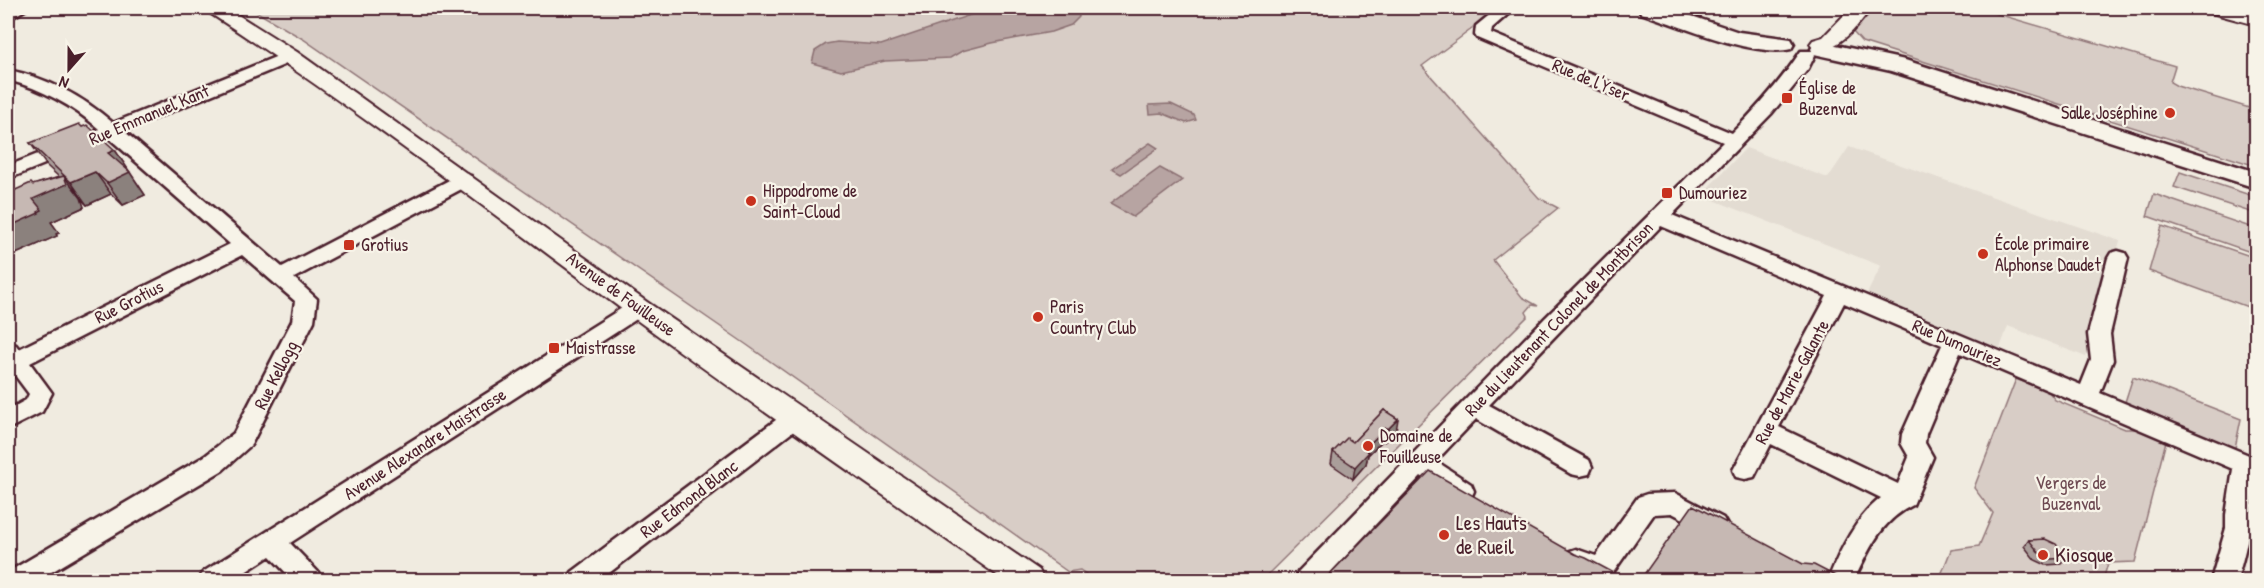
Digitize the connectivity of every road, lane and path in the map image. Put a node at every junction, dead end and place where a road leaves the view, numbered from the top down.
1 (20, 8) edge
2 (215, 8) edge
3 (1507, 8) edge
4 (1649, 8) edge
5 (1861, 8) edge
6 (2215, 8) edge
7 (8, 15) edge
8 (2256, 19) edge
9 (1817, 50) junction
10 (290, 56) junction
11 (8, 75) edge
12 (112, 130) junction
13 (1734, 140) junction
14 (8, 173) edge
15 (464, 180) junction
16 (2256, 180) edge
17 (1658, 218) junction
18 (243, 246) junction
19 (2118, 258) dead end
20 (279, 277) junction
21 (1839, 293) junction
22 (638, 308) junction
23 (1954, 342) junction
24 (12, 355) edge
25 (2082, 395) junction
26 (1474, 407) junction
27 (796, 417) junction
28 (8, 420) edge
29 (1766, 431) junction
30 (1420, 464) junction
31 (2251, 466) edge
32 (1580, 467) dead end
33 (1745, 470) dead end
34 (1904, 498) junction
35 (1485, 504) edge
36 (1735, 536) edge
37 (273, 542) junction
38 (1560, 550) edge
39 (17, 580) edge
40 (212, 580) edge
41 (309, 580) edge
42 (581, 580) edge
43 (1028, 580) edge
44 (1308, 580) edge
45 (1841, 580) edge
46 (2224, 580) edge

1 - 7 street
2 - 10 street, Avenue de Fouilleuse
3 - 13 street, Rue de l'Yser
4 - 9 main road
5 - 9 street, Rue du Lieutenant Colonel de Montbrison
6 - 8 street
9 - 13 street, Rue du Lieutenant Colonel de Montbrison
9 - 16 main road
10 - 12 street, Rue Emmanuel Kant
10 - 15 street, Avenue de Fouilleuse
11 - 12 street, Rue Kellogg
12 - 14 street, Rue Emmanuel Kant
12 - 18 street, Rue Kellogg
13 - 17 street, Rue du Lieutenant Colonel de Montbrison
15 - 20 street
15 - 22 street, Avenue de Fouilleuse
17 - 21 street, Rue Dumouriez
17 - 26 street, Rue du Lieutenant Colonel de Montbrison
18 - 20 street, Rue Kellogg
18 - 24 street, Rue Grotius
19 - 25 street
20 - 39 street, Rue Kellogg
21 - 23 street, Rue Dumouriez
21 - 29 street, Rue de Marie-Galante
22 - 27 street, Avenue de Fouilleuse
22 - 37 street, Avenue Alexandre Maistrasse
23 - 25 street, Rue Dumouriez
23 - 34 street
24 - 28 street
25 - 31 street, Rue Dumouriez
26 - 30 street, Rue du Lieutenant Colonel de Montbrison
26 - 32 street
27 - 42 street, Rue Edmond Blanc
27 - 43 street, Avenue de Fouilleuse
29 - 33 street, Rue de Marie-Galante
29 - 34 street
30 - 35 street
30 - 44 street, Rue du Lieutenant Colonel de Montbrison
31 - 46 street
34 - 45 street
36 - 38 street
37 - 40 street, Avenue Alexandre Maistrasse
37 - 41 street

